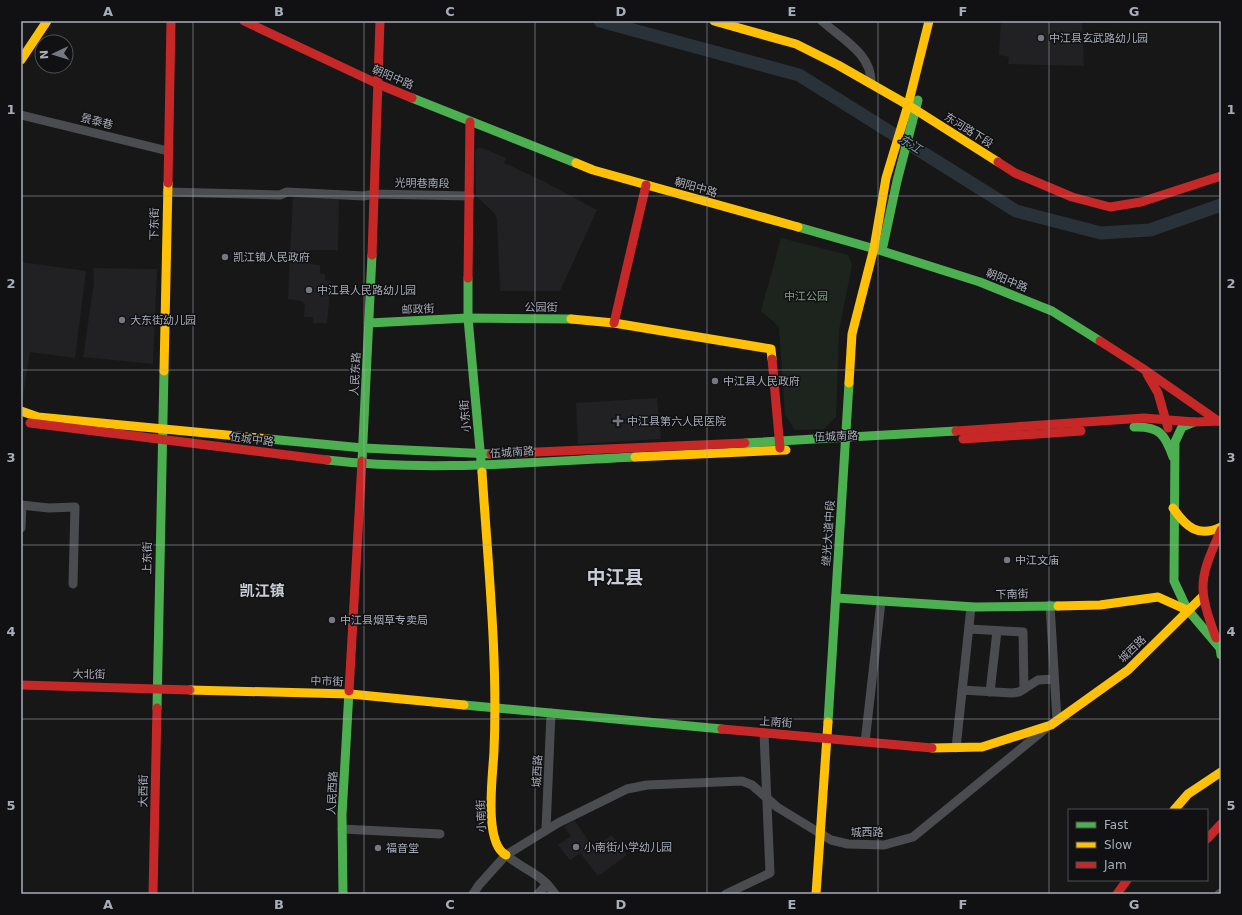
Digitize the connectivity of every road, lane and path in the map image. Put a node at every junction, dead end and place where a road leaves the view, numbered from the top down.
1 (47, 21) edge
2 (244, 21) edge
3 (380, 21) edge
4 (714, 21) edge
5 (822, 21) edge
6 (929, 21) edge
7 (937, 21) edge
8 (168, 22) edge
9 (21, 60) edge
10 (378, 84) junction
11 (871, 84) junction
12 (912, 107) junction
13 (21, 115) edge
14 (470, 122) junction
15 (168, 151) junction
16 (1221, 176) edge
17 (646, 185) junction
18 (167, 192) junction
19 (374, 194) junction
20 (470, 196) junction
21 (878, 249) junction
22 (468, 318) junction
23 (369, 323) junction
24 (614, 323) junction
25 (1142, 368) junction
26 (21, 412) edge
27 (1166, 420) junction
28 (21, 421) edge
29 (1219, 421) edge
30 (1194, 422) junction
31 (162, 428) junction
32 (161, 441) junction
33 (850, 443) junction
34 (901, 444) dead end
35 (780, 446) junction
36 (363, 448) junction
37 (480, 454) junction
38 (1173, 457) junction
39 (362, 464) junction
40 (482, 466) junction
41 (21, 505) edge
42 (1173, 508) junction
43 (1221, 527) edge
44 (21, 528) edge
45 (1221, 530) edge
46 (73, 584) dead end
47 (1202, 597) junction
48 (840, 598) junction
49 (881, 602) junction
50 (1050, 605) junction
51 (971, 607) junction
52 (1187, 610) junction
53 (969, 629) junction
54 (997, 631) junction
55 (1221, 651) edge
56 (1054, 679) junction
57 (21, 685) edge
58 (157, 688) junction
59 (1024, 689) junction
60 (962, 690) junction
61 (990, 692) junction
62 (350, 694) junction
63 (496, 708) junction
64 (552, 713) junction
65 (1054, 723) junction
66 (764, 734) junction
67 (831, 738) junction
68 (865, 742) junction
69 (956, 748) junction
70 (1221, 772) edge
71 (766, 796) junction
72 (1175, 809) edge
73 (1221, 824) edge
74 (342, 829) junction
75 (546, 830) junction
76 (820, 832) junction
77 (440, 834) dead end
78 (828, 838) junction
79 (1208, 838) edge
80 (506, 855) junction
81 (1126, 881) edge
82 (547, 884) junction
83 (153, 894) edge
84 (343, 894) edge
85 (473, 894) edge
86 (538, 894) edge
87 (555, 894) edge
88 (726, 894) edge
89 (816, 894) edge
90 (824, 894) edge
91 (1118, 894) edge

1 - 9 street
2 - 10 street, 朝阳中路
3 - 10 street, 人民东路
4 - 11 street, 东河路下段
5 - 11 street
6 - 12 street
7 - 12 street
8 - 15 street, 下东街
10 - 14 street, 朝阳中路
10 - 19 street, 人民东路
11 - 12 street, 东河路下段
12 - 16 street, 东河路下段
12 - 21 street, 继光大道中段
12 - 21 street, 继光大道中段
13 - 15 street, 景泰巷
14 - 17 street, 朝阳中路
14 - 20 street, 小东街
15 - 18 street, 下东街
17 - 21 street, 朝阳中路
17 - 24 street
18 - 19 street, 光明巷南段
18 - 31 street, 下东街
19 - 20 street, 光明巷南段
19 - 23 street, 人民东路
20 - 22 street, 小东街
21 - 25 street, 朝阳中路
21 - 33 street, 继光大道中段
22 - 23 street, 邮政街
22 - 24 street, 公园街
22 - 37 street, 小东街
23 - 36 street, 人民东路
24 - 35 street, 公园街
25 - 27 street
25 - 29 street, 朝阳中路
26 - 31 street, 伍城中路
27 - 30 street, 伍城南路
27 - 33 street, 伍城南路
27 - 38 street
28 - 32 street, 伍城中路
29 - 30 street, 伍城南路
30 - 38 street
31 - 32 street, 上东街
31 - 36 street, 伍城中路
32 - 39 street, 伍城中路
32 - 58 street, 上东街
33 - 35 street, 伍城南路
33 - 48 street, 继光大道中段
34 - 38 street
35 - 37 street, 伍城南路
35 - 40 street, 伍城南路
36 - 37 street, 伍城中路
36 - 39 street, 人民东路
37 - 40 street, 小东街
38 - 42 street
39 - 40 street, 伍城中路
39 - 62 street, 人民东路
40 - 63 street, 小东街
41 - 44 street
41 - 46 street
42 - 43 street
42 - 52 street
45 - 47 street
47 - 52 street, 城西路
47 - 55 street
48 - 49 street, 下南街
48 - 67 street, 继光大道中段
49 - 51 street, 下南街
49 - 68 street
50 - 51 street, 下南街
50 - 52 street, 下南街
50 - 56 street
51 - 53 street
52 - 55 street
52 - 65 street, 城西路
53 - 54 street
53 - 60 street
54 - 59 street
54 - 61 street
56 - 59 street
56 - 65 street
57 - 58 street, 大北街
58 - 62 street, 中市街
58 - 83 street, 大西街
59 - 61 street
60 - 61 street
60 - 69 street
62 - 63 street, 中市街
62 - 74 street, 人民西路
63 - 64 street, 上南街
63 - 80 street, 小南街
64 - 66 street, 上南街
64 - 75 street, 城西路
65 - 69 street, 上南街
65 - 78 street, 城西路
66 - 67 street, 上南街
66 - 71 street
67 - 68 street, 上南街
67 - 76 street, 继光大道中段
67 - 78 street, 继光大道中段
68 - 69 street, 上南街
70 - 72 street
71 - 75 street, 城西路
71 - 76 street, 城西路
71 - 88 street
73 - 79 street
74 - 77 street
74 - 84 street, 人民西路
75 - 80 street, 城西路
76 - 78 street, 城西路
76 - 89 street, 继光大道中段
78 - 90 street, 继光大道中段
80 - 82 street, 小南街
80 - 85 street, 城西路
81 - 91 street
82 - 86 street
82 - 87 street, 小南街

